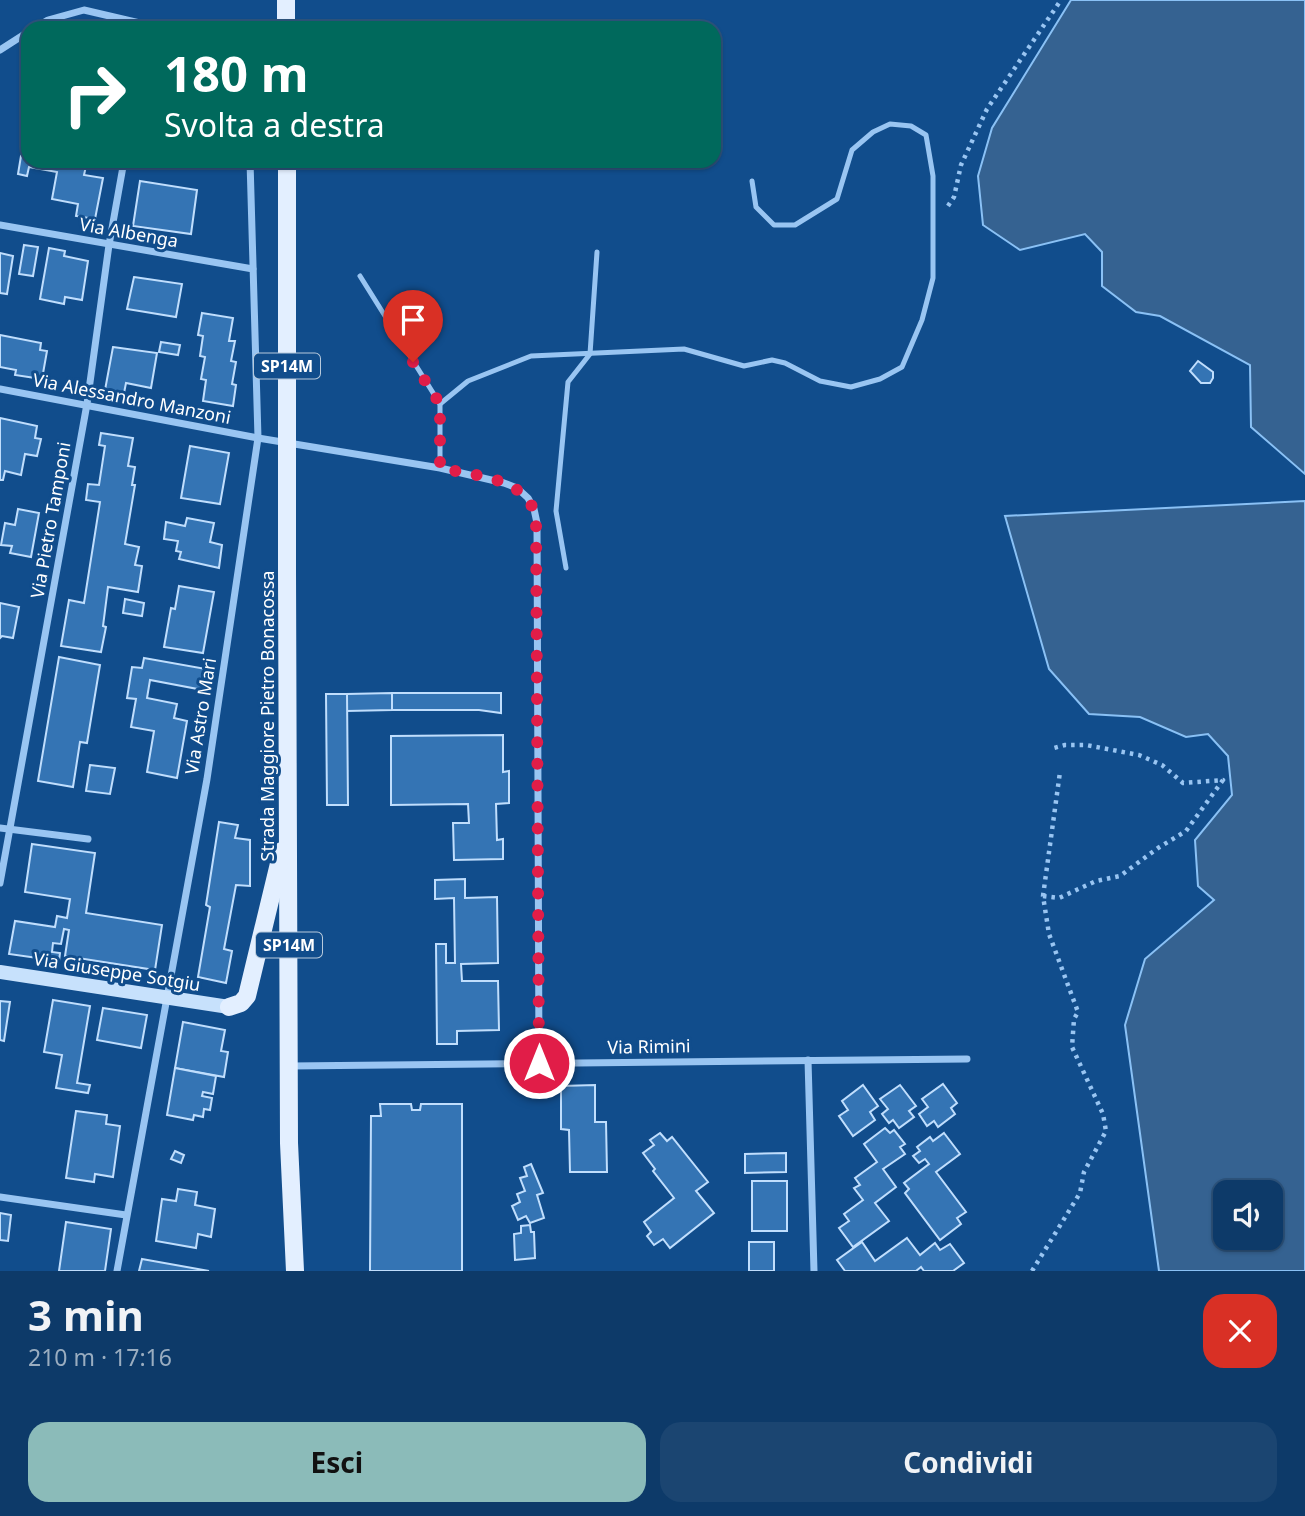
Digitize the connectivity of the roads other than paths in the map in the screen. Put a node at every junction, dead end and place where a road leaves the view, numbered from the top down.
1 (286, 0) edge
2 (46, 21) edge
3 (129, 21) edge
4 (286, 21) edge
5 (21, 36) edge
6 (0, 50) edge
7 (123, 168) edge
8 (250, 168) edge
9 (286, 168) edge
10 (752, 181) dead end
11 (0, 225) edge
12 (109, 245) junction
13 (597, 251) dead end
14 (253, 269) junction
15 (360, 276) dead end
16 (590, 354) junction
17 (0, 389) edge
18 (87, 404) junction
19 (440, 404) junction
20 (258, 438) junction
21 (440, 468) junction
22 (566, 568) dead end
23 (289, 824) junction
24 (0, 828) edge
25 (11, 828) junction
26 (88, 839) dead end
27 (0, 883) edge
28 (0, 972) edge
29 (168, 999) junction
30 (229, 1007) joint
31 (967, 1059) dead end
32 (807, 1060) junction
33 (539, 1063) junction
34 (290, 1066) junction
35 (0, 1198) edge
36 (126, 1215) junction
37 (117, 1271) edge
38 (295, 1271) edge
39 (814, 1271) edge

1 - 4 main road
2 - 3 street
5 - 6 street
7 - 12 street, Via Pietro Tamponi
8 - 14 street, Via Astro Mari
9 - 23 main road, Strada Maggiore Pietro Bonacossa / SP14M, bridge
10 - 16 lane
11 - 12 street, Via Albenga
12 - 14 street, Via Albenga
12 - 18 street, Via Pietro Tamponi
13 - 16 lane
14 - 20 street, Via Astro Mari
15 - 19 lane
16 - 19 lane
16 - 22 lane
17 - 18 street, Via Alessandro Manzoni
18 - 20 street, Via Alessandro Manzoni
18 - 25 street, Via Pietro Tamponi
19 - 21 lane
20 - 21 street, Via Alessandro Manzoni
20 - 29 street, Via Astro Mari
21 - 33 street, Via Alessandro Manzoni
23 - 30 main road
23 - 34 main road, Strada Maggiore Pietro Bonacossa / SP14M
24 - 25 street
25 - 26 street
25 - 27 street, Via Pietro Tamponi
28 - 29 street, Via Giuseppe Sotgiu
29 - 30 street, Via Giuseppe Sotgiu
29 - 36 street, Via Astro Mari
31 - 32 street, Via Rimini
32 - 33 street, Via Rimini
32 - 39 street
33 - 34 street, Via Rimini
34 - 38 main road, Strada Maggiore Pietro Bonacossa / SP14M
35 - 36 street
36 - 37 street, Via Astro Mari

